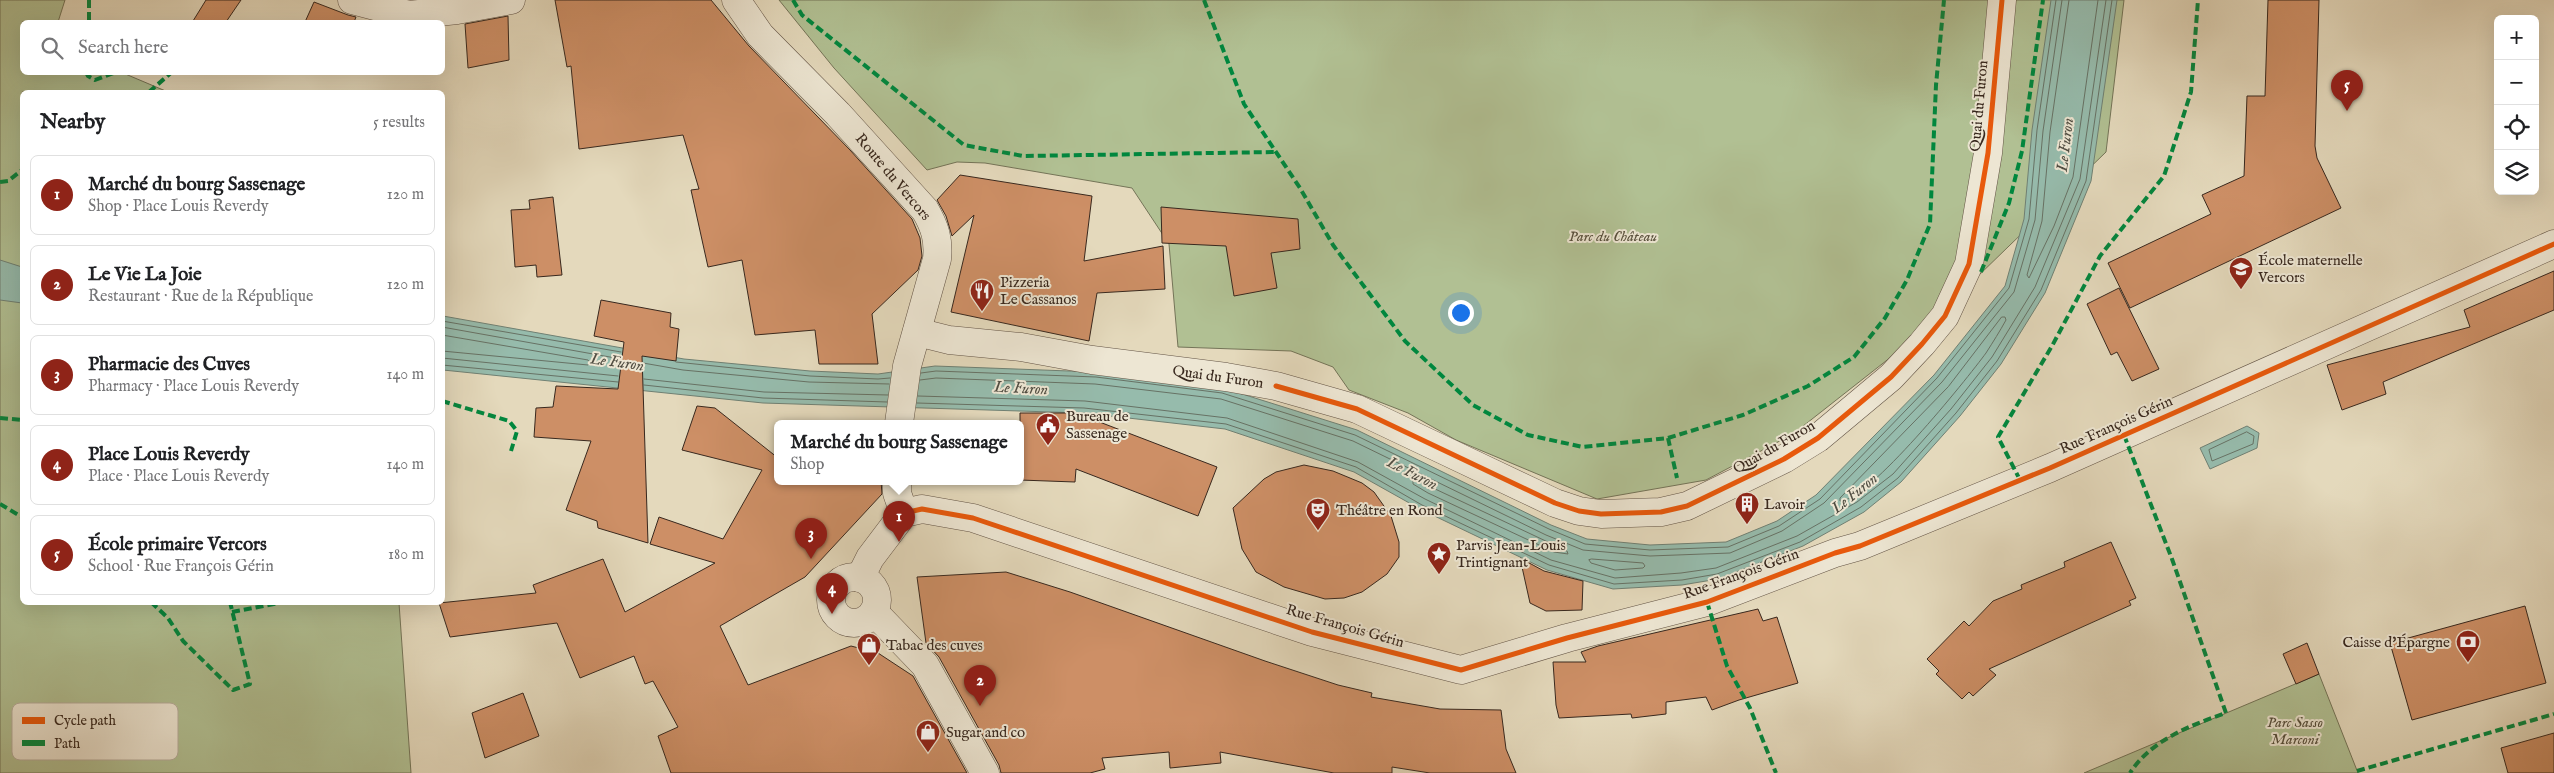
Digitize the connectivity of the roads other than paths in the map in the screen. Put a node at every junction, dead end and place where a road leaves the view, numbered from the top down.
1 (352, 0) edge
2 (511, 0) edge
3 (736, 0) edge
4 (2002, 0) edge
5 (2554, 244) edge
6 (917, 332) junction
7 (900, 420) edge
8 (897, 485) edge
9 (904, 513) junction
10 (860, 578) junction
11 (874, 612) junction
12 (985, 773) edge

1 - 2 street
3 - 6 street, Route du Vercors
4 - 6 street, Quai du Furon
5 - 9 street, Rue François Gérin
6 - 7 street, Route du Vercors
8 - 9 street
9 - 10 street
10 - 11 street
10 - 11 street
11 - 12 street

